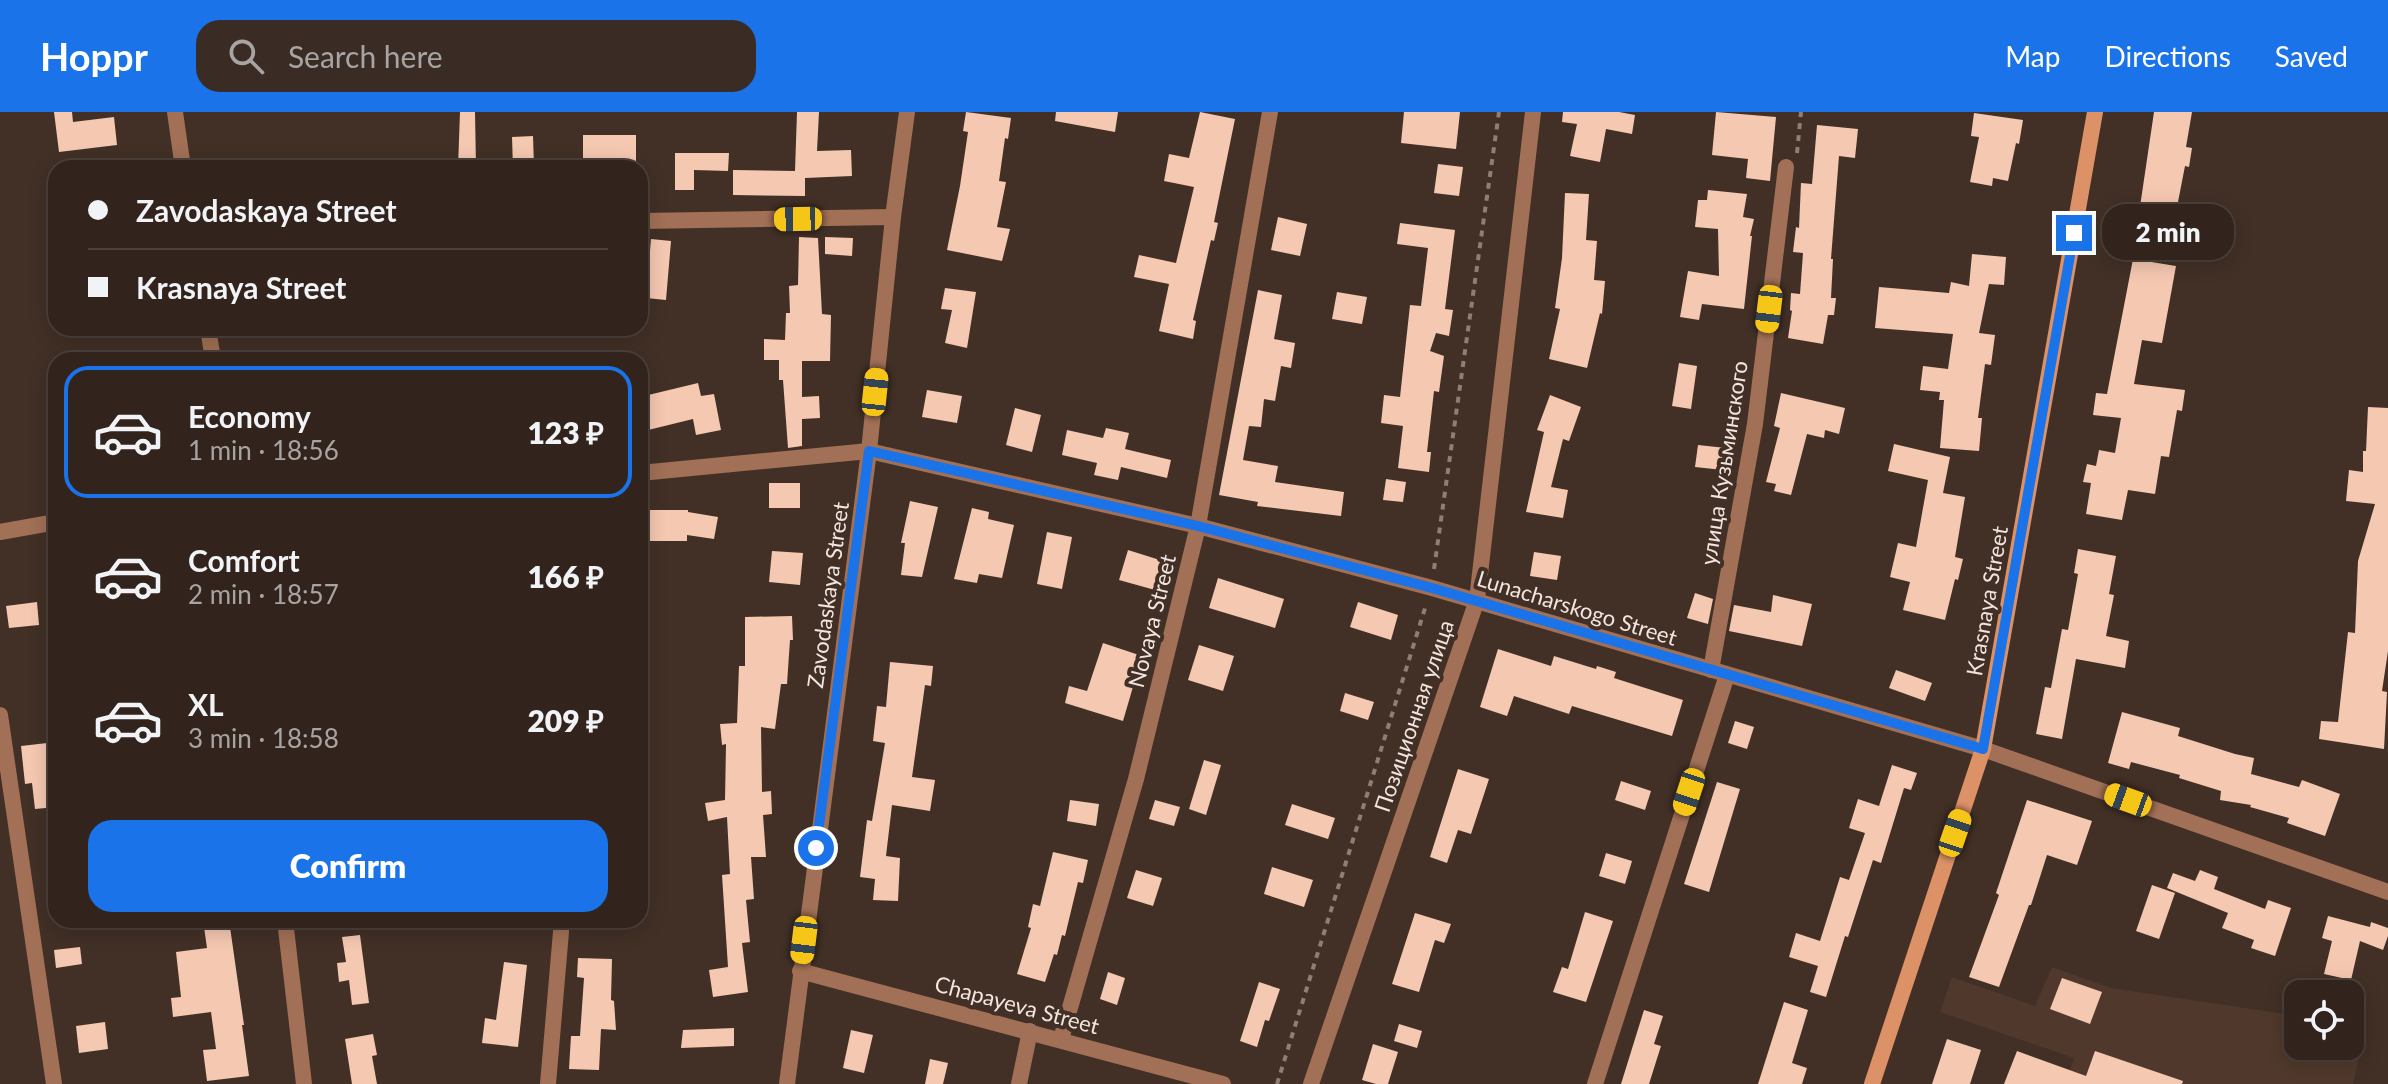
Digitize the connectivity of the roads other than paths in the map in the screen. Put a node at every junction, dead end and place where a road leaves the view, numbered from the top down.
1 (175, 112) edge
2 (907, 112) edge
3 (1270, 112) edge
4 (1533, 112) edge
5 (2095, 112) edge
6 (182, 160) edge
7 (1786, 167) road end
8 (893, 217) junction
9 (648, 221) edge
10 (869, 451) junction
11 (648, 472) edge
12 (48, 523) edge
13 (1198, 526) junction
14 (0, 532) edge
15 (1477, 600) junction
16 (1719, 673) junction
17 (0, 715) edge
18 (1983, 749) junction
19 (2388, 892) edge
20 (286, 928) edge
21 (561, 928) edge
22 (800, 971) junction
23 (1030, 1031) junction
24 (1061, 1039) junction
25 (54, 1084) edge
26 (304, 1084) edge
27 (548, 1084) edge
28 (787, 1084) edge
29 (1019, 1084) edge
30 (1223, 1084) edge
31 (1311, 1084) edge
32 (1595, 1084) edge
33 (1872, 1084) edge

1 - 6 street
2 - 8 street, Zavodaskaya Street
3 - 13 street, Novaya Street
4 - 15 street, Позиционная улица
5 - 18 main road, Krasnaya Street
7 - 16 street, улица Кузьминского
8 - 9 street
8 - 10 street, Zavodaskaya Street
10 - 11 street, Lunacharskogo Street
10 - 13 street, Lunacharskogo Street
10 - 22 street, Zavodaskaya Street
12 - 14 street
13 - 15 street, Lunacharskogo Street
13 - 24 street, Novaya Street
15 - 16 street, Lunacharskogo Street
15 - 31 street, Позиционная улица
16 - 18 street, Lunacharskogo Street
16 - 32 street, улица Кузьминского
17 - 25 street
18 - 19 street, Lunacharskogo Street
18 - 33 main road, Krasnaya Street
20 - 26 street
21 - 27 street
22 - 23 street, Chapayeva Street
22 - 28 street, Zavodaskaya Street
23 - 24 street, Chapayeva Street
23 - 29 street
24 - 30 street, Chapayeva Street

